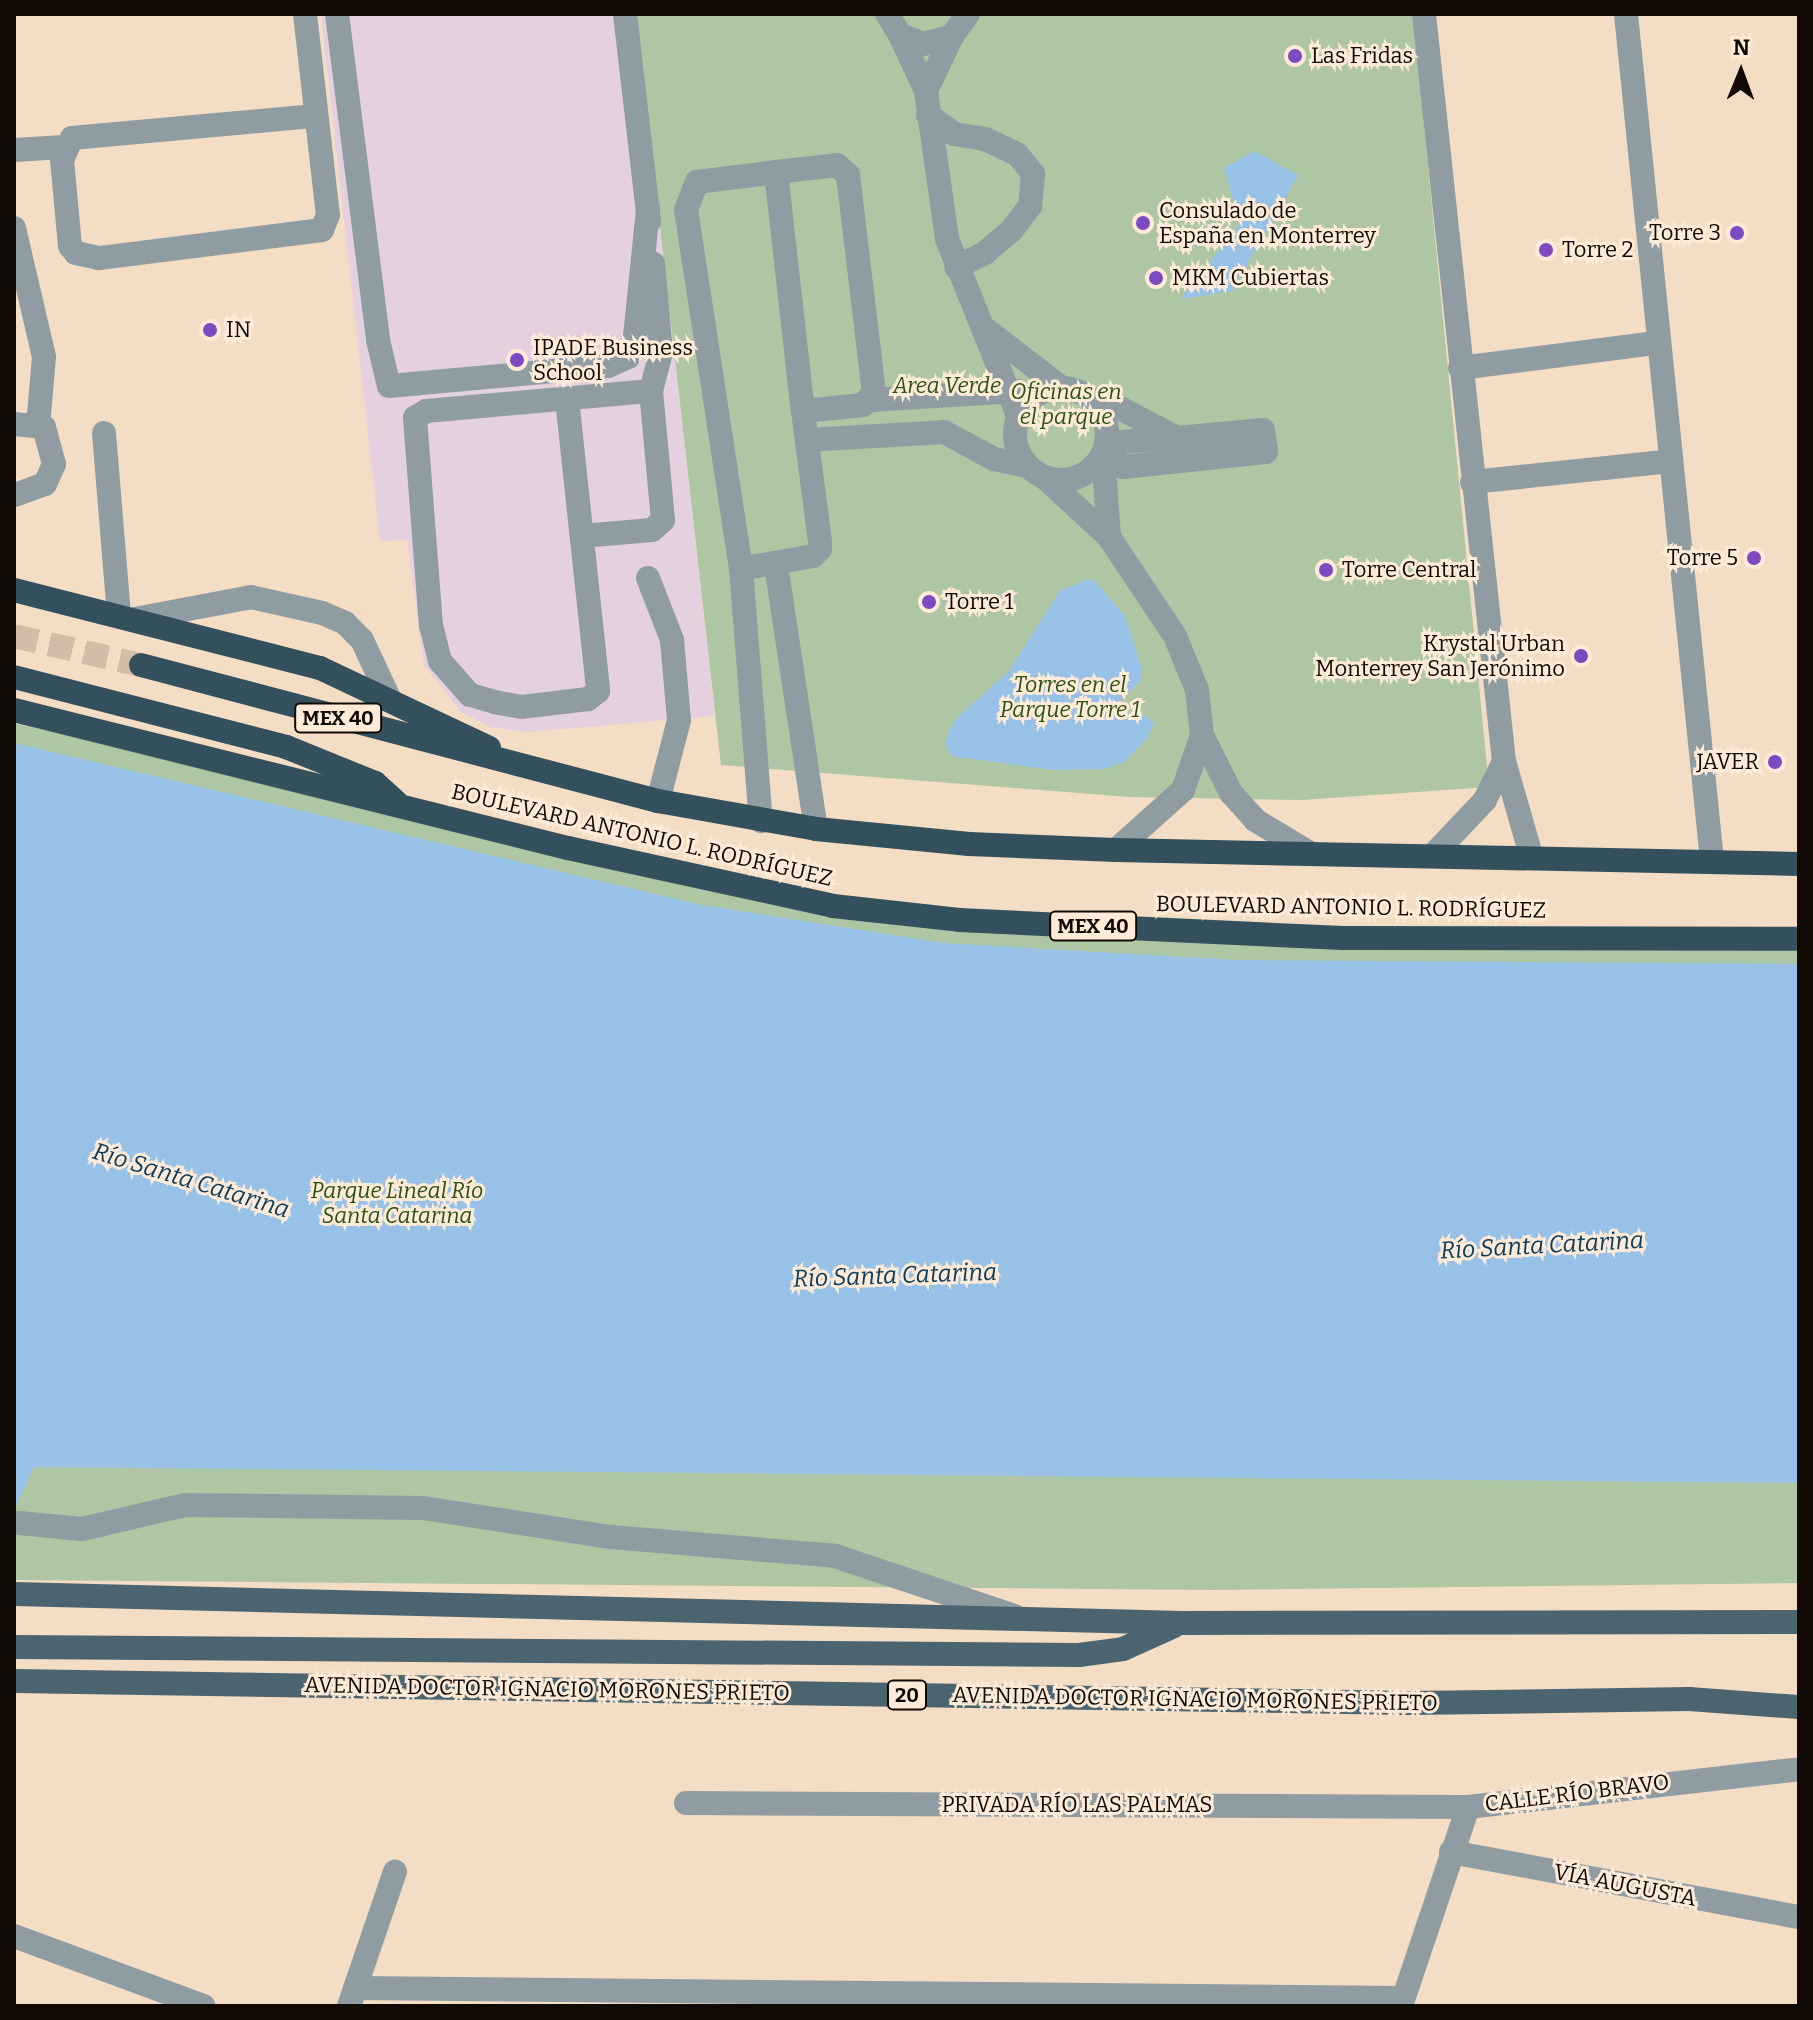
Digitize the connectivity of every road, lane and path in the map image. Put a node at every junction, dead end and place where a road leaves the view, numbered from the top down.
1 (305, 14) edge
2 (337, 14) edge
3 (625, 14) edge
4 (887, 14) edge
5 (968, 14) edge
6 (1424, 14) edge
7 (1626, 14) edge
8 (900, 35) junction
9 (952, 36) junction
10 (927, 103) junction
11 (315, 116) junction
12 (64, 147) junction
13 (14, 150) edge
14 (776, 172) junction
15 (648, 208) junction
16 (14, 228) edge
17 (956, 267) junction
18 (984, 328) junction
19 (1656, 343) junction
20 (1460, 368) junction
21 (1052, 390) junction
22 (651, 391) junction
23 (1005, 391) junction
24 (567, 399) junction
25 (871, 400) junction
26 (1092, 400) junction
27 (803, 411) junction
28 (1018, 416) junction
29 (26, 424) edge
30 (104, 433) dead end
31 (1177, 438) junction
32 (807, 440) junction
33 (1105, 449) junction
34 (1671, 461) junction
35 (1036, 472) junction
36 (1472, 482) junction
37 (14, 495) edge
38 (582, 536) junction
39 (1109, 537) junction
40 (776, 565) junction
41 (741, 569) junction
42 (648, 578) dead end
43 (14, 590) edge
44 (127, 617) junction
45 (141, 665) tunnel mouth
46 (14, 677) edge
47 (389, 698) junction
48 (14, 710) edge
49 (1202, 735) junction
50 (1504, 761) junction
51 (534, 771) junction
52 (658, 801) junction
53 (400, 806) junction
54 (761, 821) junction
55 (816, 829) junction
56 (1116, 850) junction
57 (1308, 852) junction
58 (1434, 854) junction
59 (1531, 855) junction
60 (1712, 860) junction
61 (1799, 864) edge
62 (1799, 939) edge
63 (19, 1523) dead end
64 (14, 1594) edge
65 (1020, 1618) junction
66 (1799, 1622) edge
67 (1183, 1623) junction
68 (14, 1647) edge
69 (14, 1681) edge
70 (1799, 1707) edge
71 (1799, 1769) edge
72 (686, 1803) dead end
73 (1468, 1807) junction
74 (1451, 1852) junction
75 (395, 1872) dead end
76 (1799, 1917) edge
77 (14, 1936) edge
78 (352, 1997) edge
79 (1402, 2002) edge
80 (203, 2006) edge

1 - 11 street
2 - 15 street
3 - 15 street
4 - 8 street
5 - 9 street
6 - 20 street
7 - 19 street
8 - 9 street
8 - 10 street
9 - 10 street
10 - 17 street
10 - 17 street
11 - 12 street
11 - 12 street
12 - 13 street
14 - 25 street
14 - 27 street
14 - 41 street
15 - 22 street
16 - 29 street
17 - 18 street
18 - 21 street
18 - 23 street
19 - 20 street
19 - 34 street
20 - 36 street
21 - 23 street
21 - 26 street
21 - 28 street
22 - 24 street
22 - 38 street
23 - 25 street
23 - 28 street
24 - 38 street
24 - 38 street
25 - 27 street
26 - 31 street
26 - 33 street
27 - 32 street
28 - 35 street
29 - 37 street
30 - 44 street
31 - 33 street
31 - 33 street
32 - 35 street
32 - 40 street
33 - 35 street
33 - 39 street
34 - 36 street
34 - 60 street
35 - 39 street
36 - 50 street
39 - 49 street
40 - 41 street
40 - 55 street
41 - 54 street
42 - 52 street
43 - 44 highway
44 - 47 highway
44 - 47 street
45 - 51 highway, BOULEVARD ANTONIO L. RODRÍGUEZ / MEX 40
46 - 53 highway
47 - 51 highway
48 - 53 highway, BOULEVARD ANTONIO L. RODRÍGUEZ / MEX 40
49 - 56 street
49 - 57 street
50 - 58 street
50 - 59 street
51 - 52 highway, BOULEVARD ANTONIO L. RODRÍGUEZ / MEX 40
52 - 54 highway, BOULEVARD ANTONIO L. RODRÍGUEZ / MEX 40
53 - 62 highway, BOULEVARD ANTONIO L. RODRÍGUEZ / MEX 40
54 - 55 highway, BOULEVARD ANTONIO L. RODRÍGUEZ / MEX 40
55 - 56 highway, BOULEVARD ANTONIO L. RODRÍGUEZ / MEX 40
56 - 57 highway, BOULEVARD ANTONIO L. RODRÍGUEZ / MEX 40
57 - 58 highway, BOULEVARD ANTONIO L. RODRÍGUEZ / MEX 40
58 - 59 highway, BOULEVARD ANTONIO L. RODRÍGUEZ / MEX 40
59 - 60 highway, BOULEVARD ANTONIO L. RODRÍGUEZ / MEX 40
60 - 61 highway, BOULEVARD ANTONIO L. RODRÍGUEZ / MEX 40
63 - 65 street
64 - 65 main road
65 - 67 main road
66 - 67 main road
67 - 68 main road
69 - 70 main road, AVENIDA DOCTOR IGNACIO MORONES PRIETO / 20
71 - 73 street, CALLE RÍO BRAVO
72 - 73 street, PRIVADA RÍO LAS PALMAS
73 - 74 street, CALLE RÍO BRAVO
74 - 76 street, VÍA AUGUSTA
74 - 79 street, CALLE RÍO BRAVO
75 - 78 street
77 - 80 street
78 - 79 street

